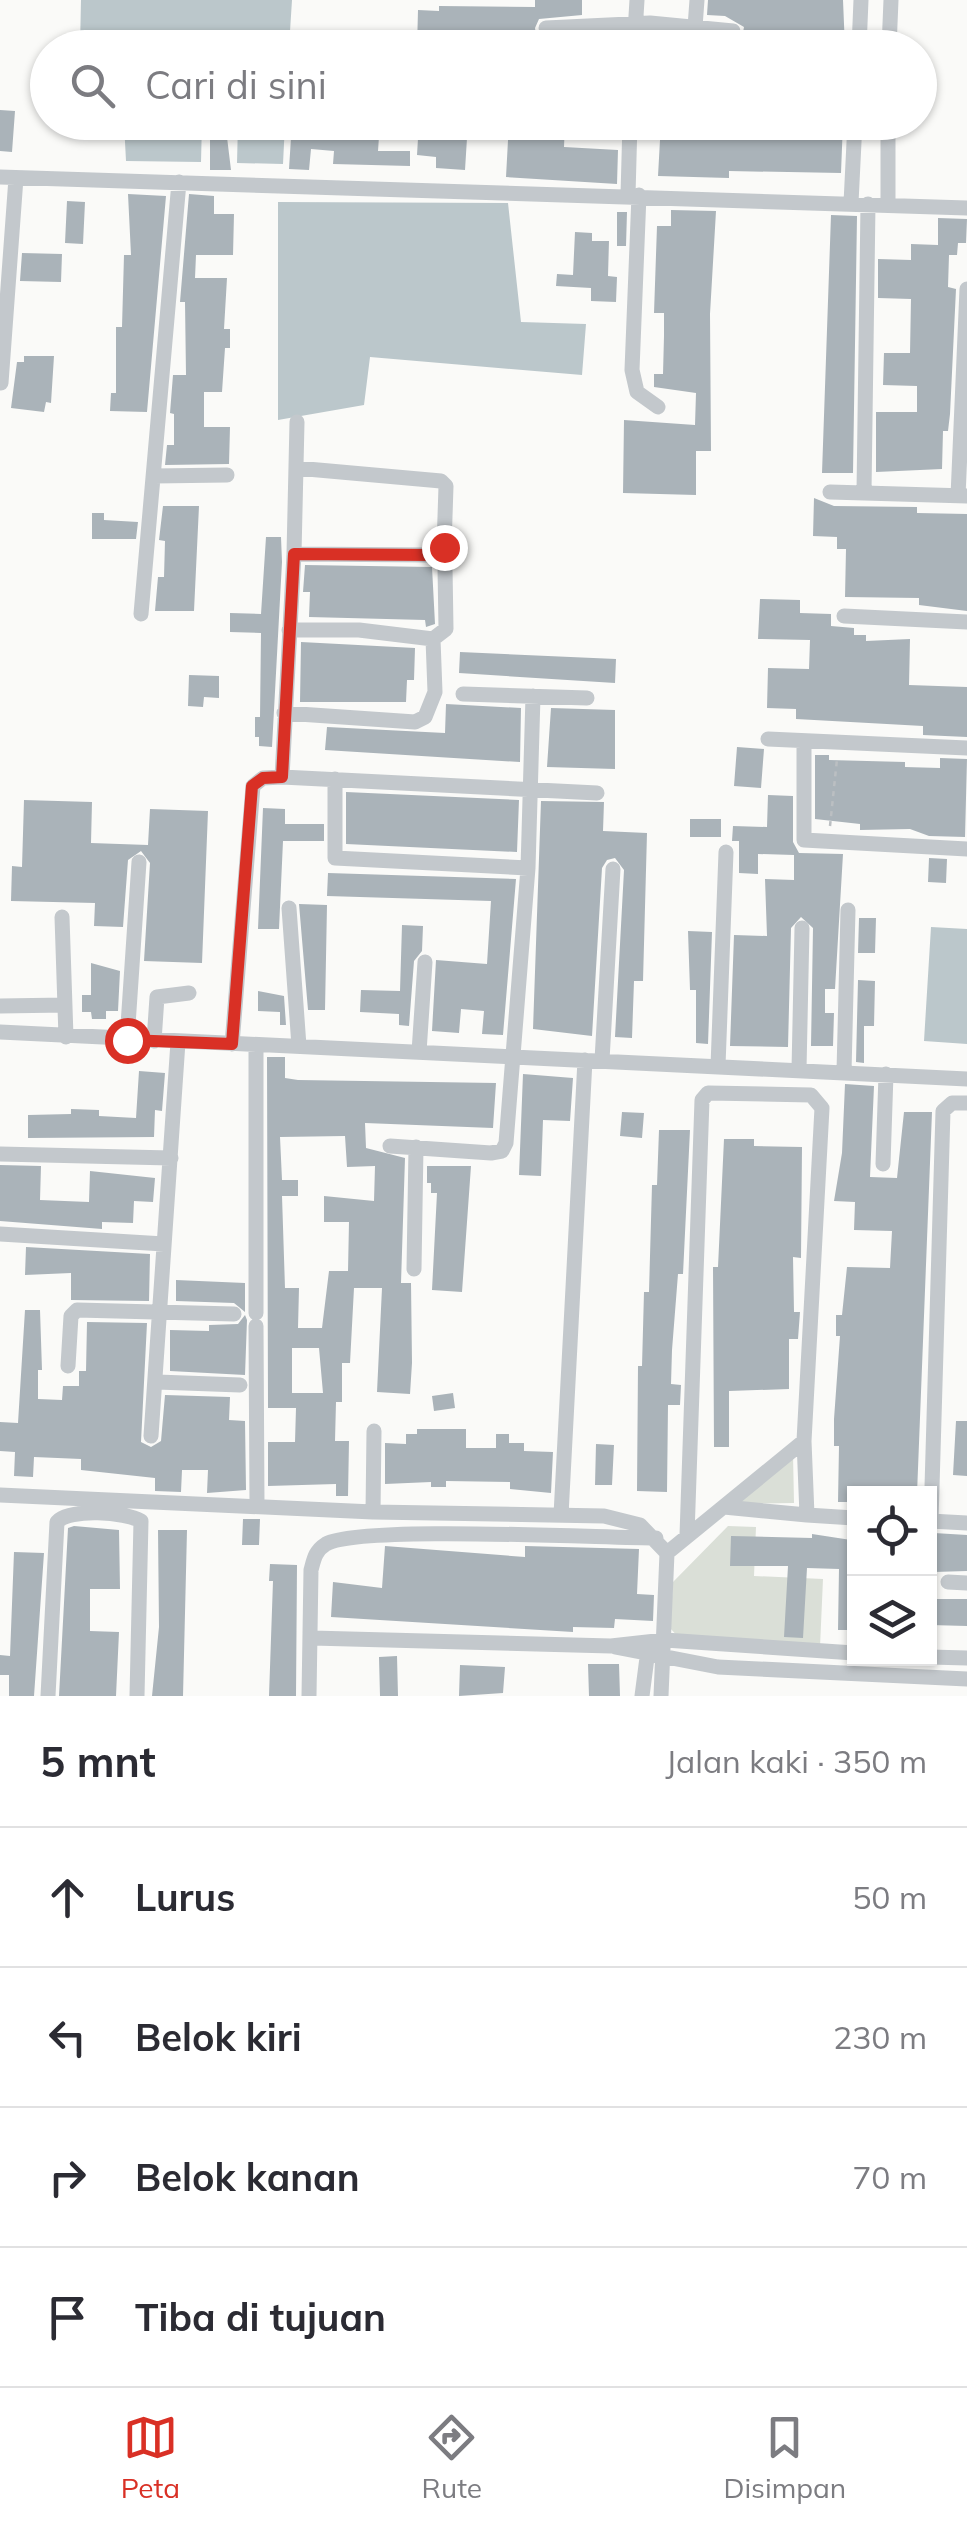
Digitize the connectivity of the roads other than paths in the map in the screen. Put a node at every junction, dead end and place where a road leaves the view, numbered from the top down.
1 (637, 0) edge
2 (697, 0) edge
3 (861, 0) edge
4 (891, 0) edge
5 (636, 24) junction
6 (695, 27) junction
7 (546, 28) dead end
8 (636, 30) edge
9 (724, 30) edge
10 (859, 30) edge
11 (890, 30) edge
12 (631, 140) edge
13 (856, 140) edge
14 (888, 140) edge
15 (8, 177) edge
16 (179, 182) junction
17 (634, 195) junction
18 (859, 203) junction
19 (888, 204) junction
20 (967, 208) edge
21 (967, 289) edge
22 (1, 383) edge
23 (658, 407) dead end
24 (297, 422) dead end
25 (296, 468) junction
26 (227, 475) dead end
27 (154, 476) junction
28 (830, 492) dead end
29 (864, 492) junction
30 (962, 496) edge
31 (294, 554) junction
32 (439, 554) junction
33 (141, 614) dead end
34 (844, 616) dead end
35 (967, 622) edge
36 (289, 630) junction
37 (432, 639) junction
38 (463, 694) dead end
39 (533, 696) junction
40 (587, 698) dead end
41 (284, 713) junction
42 (768, 740) dead end
43 (804, 741) junction
44 (967, 748) edge
45 (282, 777) junction
46 (334, 779) junction
47 (530, 788) junction
48 (596, 792) dead end
49 (967, 849) edge
50 (726, 852) dead end
51 (139, 862) dead end
52 (528, 868) junction
53 (613, 869) dead end
54 (289, 908) dead end
55 (848, 910) dead end
56 (62, 917) dead end
57 (802, 928) dead end
58 (426, 962) dead end
59 (189, 992) dead end
60 (0, 1006) edge
61 (65, 1006) junction
62 (0, 1032) edge
63 (66, 1037) junction
64 (127, 1040) junction
65 (154, 1041) junction
66 (178, 1042) junction
67 (232, 1044) junction
68 (256, 1045) junction
69 (298, 1046) junction
70 (419, 1052) junction
71 (510, 1057) junction
72 (585, 1060) junction
73 (602, 1060) junction
74 (718, 1066) junction
75 (799, 1070) junction
76 (844, 1072) junction
77 (886, 1074) junction
78 (967, 1079) edge
79 (967, 1103) edge
80 (390, 1146) dead end
81 (416, 1146) junction
82 (0, 1154) edge
83 (170, 1158) junction
84 (883, 1164) dead end
85 (0, 1234) edge
86 (164, 1244) junction
87 (414, 1270) dead end
88 (162, 1314) junction
89 (234, 1314) dead end
90 (68, 1366) dead end
91 (157, 1382) junction
92 (240, 1385) dead end
93 (374, 1432) dead end
94 (151, 1436) dead end
95 (804, 1441) junction
96 (931, 1486) edge
97 (0, 1496) edge
98 (256, 1504) junction
99 (724, 1507) junction
100 (373, 1512) junction
101 (561, 1515) junction
102 (807, 1516) junction
103 (847, 1518) edge
104 (937, 1521) edge
105 (967, 1522) edge
106 (687, 1534) junction
107 (656, 1538) junction
108 (667, 1553) junction
109 (948, 1582) dead end
110 (967, 1582) edge
111 (312, 1638) junction
112 (658, 1640) junction
113 (719, 1645) junction
114 (611, 1646) junction
115 (847, 1653) edge
116 (937, 1657) edge
117 (655, 1658) junction
118 (967, 1658) edge
119 (918, 1666) edge
120 (718, 1667) junction
121 (918, 1678) junction
122 (967, 1679) edge
123 (48, 1696) edge
124 (137, 1696) edge
125 (309, 1696) edge
126 (642, 1696) edge
127 (661, 1696) edge

1 - 5 street
2 - 6 street
3 - 10 street
4 - 11 street
5 - 6 street
5 - 7 street
5 - 8 street
6 - 9 street
12 - 17 street
13 - 18 street
14 - 19 street
15 - 16 street
15 - 22 street
16 - 17 street
16 - 27 street
17 - 18 street
17 - 23 street
18 - 19 street
18 - 29 street
19 - 20 street
21 - 30 street
24 - 25 street
25 - 31 street
25 - 32 street
26 - 27 street
27 - 33 street
28 - 29 street
29 - 30 street
31 - 32 street
31 - 36 street
32 - 37 street
34 - 35 street
36 - 37 street
36 - 41 street
37 - 41 street
38 - 39 street
39 - 40 street
39 - 47 street
41 - 45 street
42 - 43 street
43 - 44 street
43 - 49 street
45 - 46 street
45 - 67 street
46 - 47 street
46 - 52 street
47 - 48 street
47 - 52 street
50 - 74 street
51 - 64 street
52 - 71 street
53 - 73 street
54 - 69 street
55 - 76 street
56 - 61 street
57 - 75 street
58 - 70 street
59 - 65 street
60 - 61 street
61 - 63 street
62 - 63 street
63 - 64 street
64 - 65 street
65 - 66 street
66 - 67 street
66 - 83 street
67 - 68 street
68 - 69 street
68 - 98 street
69 - 70 street
70 - 71 street
71 - 72 street
71 - 81 street
72 - 73 street
72 - 101 street
73 - 74 street
74 - 75 street
75 - 76 street
76 - 77 street
77 - 78 street
77 - 84 street
79 - 96 street
80 - 81 street
81 - 87 street
82 - 83 street
83 - 86 street
85 - 86 street
86 - 88 street
88 - 89 street
88 - 90 street
88 - 91 street
91 - 92 street
91 - 94 street
93 - 100 street
95 - 99 street
95 - 102 street
95 - 106 street
97 - 98 street
98 - 100 street
99 - 102 street
99 - 106 street
100 - 101 street
101 - 107 street
102 - 103 street
104 - 105 street
106 - 108 street
107 - 108 street
107 - 111 street
108 - 112 street
109 - 110 street
111 - 114 street
111 - 125 street
112 - 113 street
112 - 114 street
112 - 117 street
113 - 115 street
113 - 120 street
114 - 117 street
116 - 118 street
117 - 120 street
117 - 126 street
117 - 127 street
119 - 121 street
120 - 121 street
121 - 122 street
123 - 124 street

